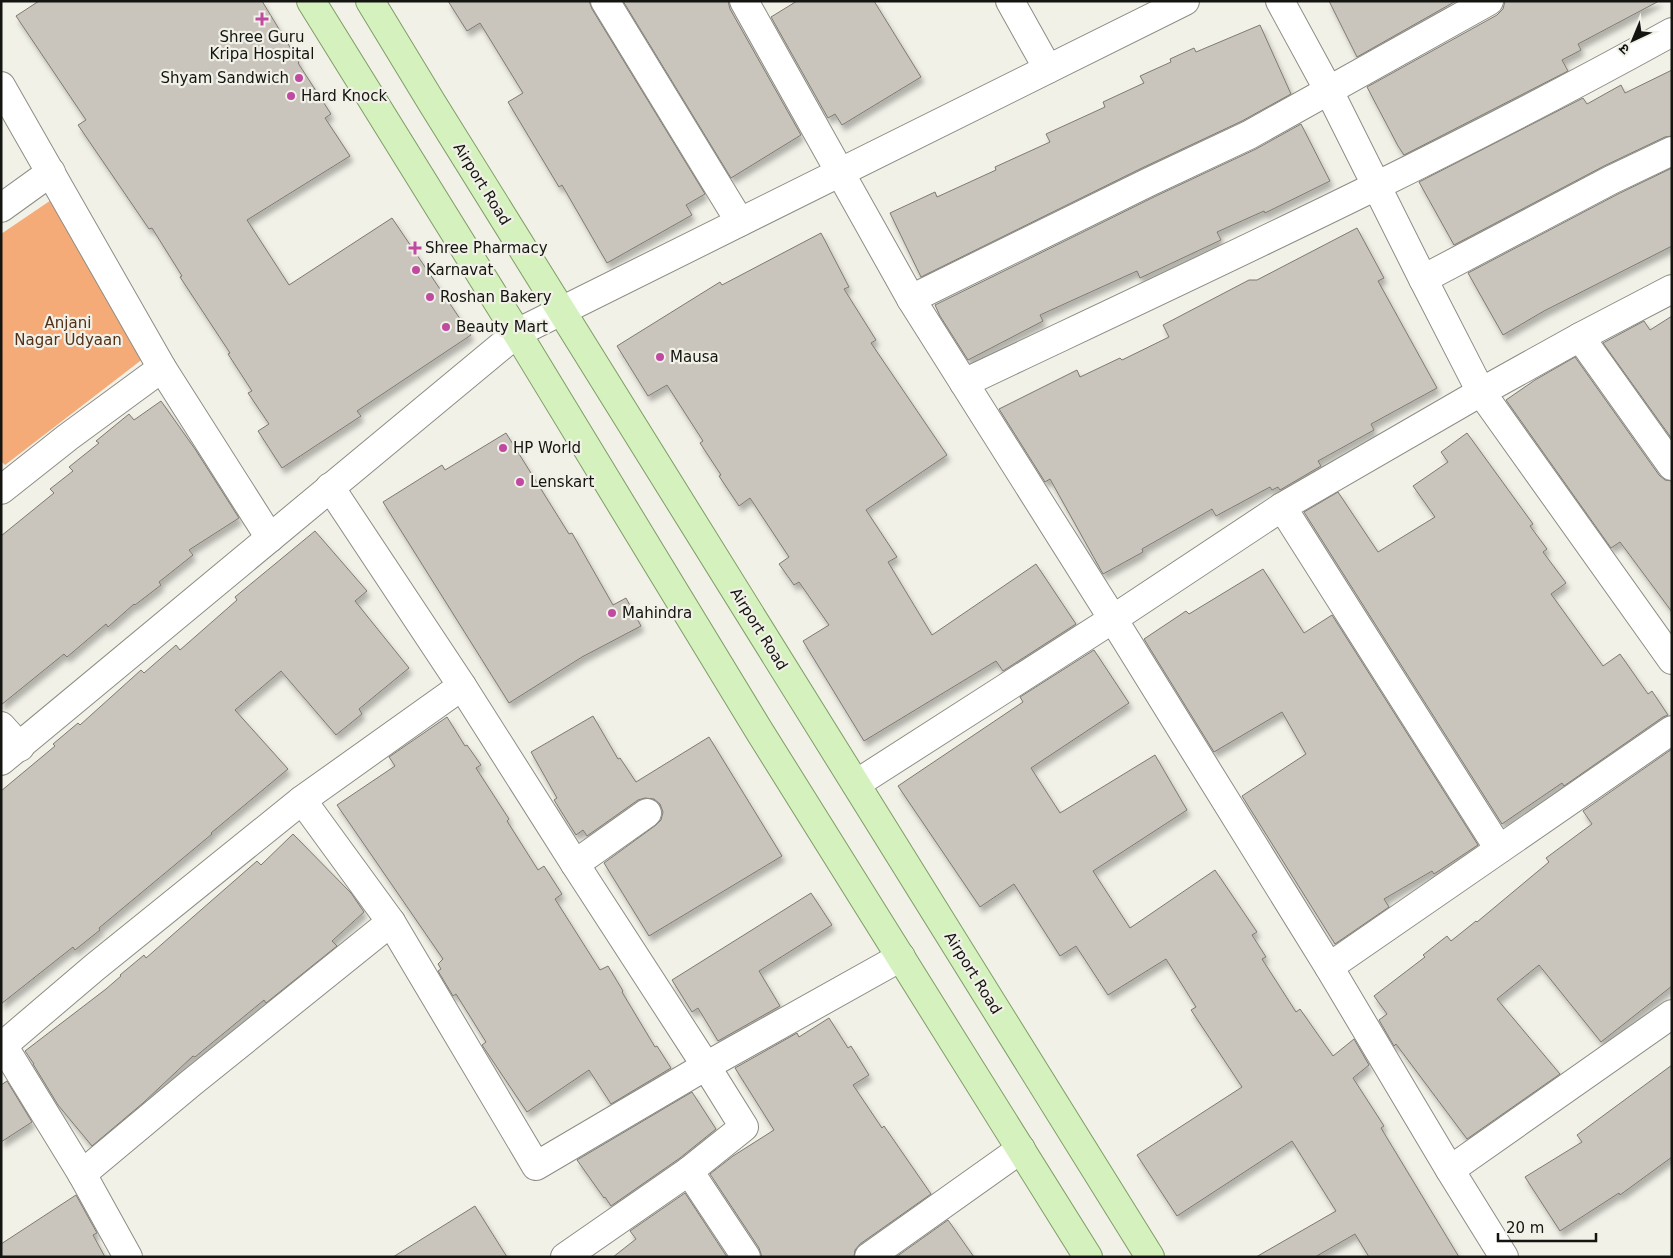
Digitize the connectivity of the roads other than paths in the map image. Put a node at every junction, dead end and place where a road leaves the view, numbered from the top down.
1 (311, 1) edge
2 (370, 1) edge
3 (605, 1) edge
4 (744, 1) edge
5 (1010, 1) edge
6 (1185, 1) edge
7 (1280, 1) edge
8 (1490, 1) edge
9 (1672, 32) edge
10 (1048, 69) junction
11 (1, 86) edge
12 (1329, 91) junction
13 (1672, 152) edge
14 (51, 172) junction
15 (841, 173) junction
16 (1376, 187) junction
17 (1, 208) edge
18 (740, 222) junction
19 (1422, 279) junction
20 (1672, 289) edge
21 (911, 299) junction
22 (561, 311) junction
23 (517, 333) junction
24 (1580, 337) junction
25 (162, 368) junction
26 (964, 383) junction
27 (1481, 392) junction
28 (1672, 466) edge
29 (2, 487) edge
30 (330, 487) junction
31 (1282, 507) junction
32 (270, 538) junction
33 (1113, 620) junction
34 (1672, 660) edge
35 (462, 686) junction
36 (1, 726) edge
37 (1672, 730) edge
38 (10, 754) edge
39 (856, 784) junction
40 (302, 800) junction
41 (647, 813) dead end
42 (1499, 849) junction
43 (575, 864) junction
44 (391, 922) junction
45 (901, 957) junction
46 (1329, 967) junction
47 (1672, 1014) edge
48 (2, 1045) edge
49 (706, 1066) junction
50 (1021, 1149) junction
51 (1450, 1170) junction
52 (689, 1171) junction
53 (82, 1174) junction
54 (128, 1257) edge
55 (565, 1257) edge
56 (746, 1257) edge
57 (869, 1257) edge
58 (1088, 1257) edge
59 (1150, 1257) edge
60 (1504, 1257) edge

1 - 23 main road
2 - 22 main road, Airport Road
3 - 18 street
4 - 15 street
5 - 10 street
6 - 10 street
7 - 12 street
8 - 12 street
9 - 16 street
10 - 15 street
11 - 14 street
12 - 16 street
12 - 21 street
13 - 19 street
14 - 17 street
14 - 25 street
15 - 18 street
15 - 21 street
16 - 19 street
16 - 26 street
18 - 22 street
19 - 27 street
20 - 24 street
21 - 26 street
22 - 23 street
22 - 39 main road, Airport Road
23 - 30 street
23 - 45 main road
24 - 27 street
24 - 28 street
25 - 29 street
25 - 32 street
26 - 33 street
27 - 31 street
27 - 34 street
30 - 32 street
30 - 35 street
31 - 33 street
31 - 42 street
32 - 38 street
33 - 39 street
33 - 46 street
35 - 40 street
35 - 43 street
36 - 38 street
37 - 42 street
39 - 59 main road, Airport Road
40 - 44 street
40 - 48 street
41 - 43 street
42 - 46 street
43 - 49 street
44 - 49 street
44 - 53 street
45 - 49 street
45 - 50 main road
46 - 51 street
47 - 51 street
48 - 53 street
49 - 52 street
50 - 57 street
50 - 58 main road
51 - 60 street
52 - 55 street
52 - 56 street
53 - 54 street

